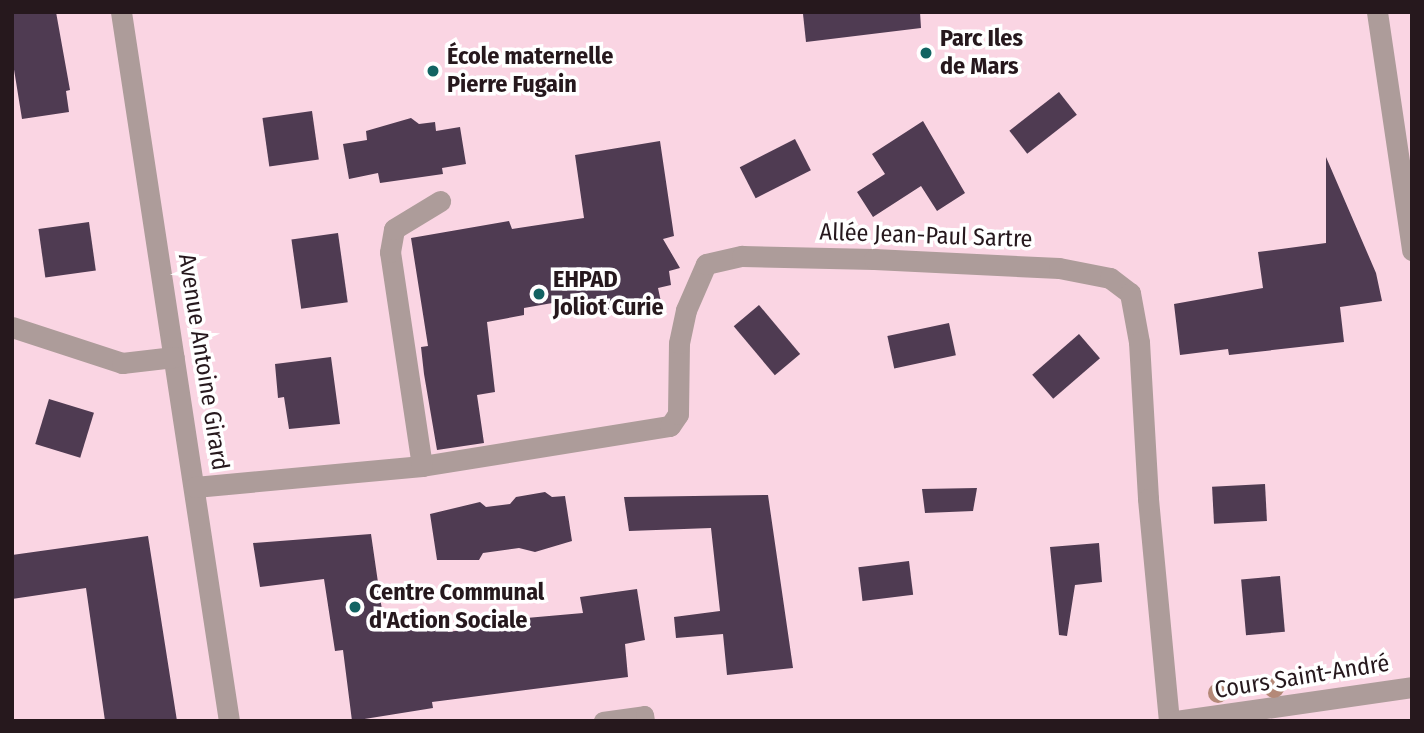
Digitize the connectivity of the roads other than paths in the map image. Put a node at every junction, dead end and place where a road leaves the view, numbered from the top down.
1 (121, 12) edge
2 (1377, 12) edge
3 (1407, 188) edge
4 (440, 201) dead end
5 (1412, 250) edge
6 (12, 327) edge
7 (174, 357) junction
8 (422, 467) junction
9 (195, 487) junction
10 (1412, 687) edge
11 (1202, 720) edge
12 (229, 721) edge
13 (603, 721) edge
14 (646, 721) edge
15 (1169, 721) edge
16 (1177, 721) edge

1 - 7 street, Avenue Antoine Girard
2 - 3 street
3 - 5 street
4 - 8 street
6 - 7 street
7 - 9 street, Avenue Antoine Girard
8 - 9 street
8 - 15 street, Allée Jean-Paul Sartre
9 - 12 street, Avenue Antoine Girard
10 - 11 street, Cours Saint-André
11 - 16 street, Cours Saint-André
13 - 14 lane

